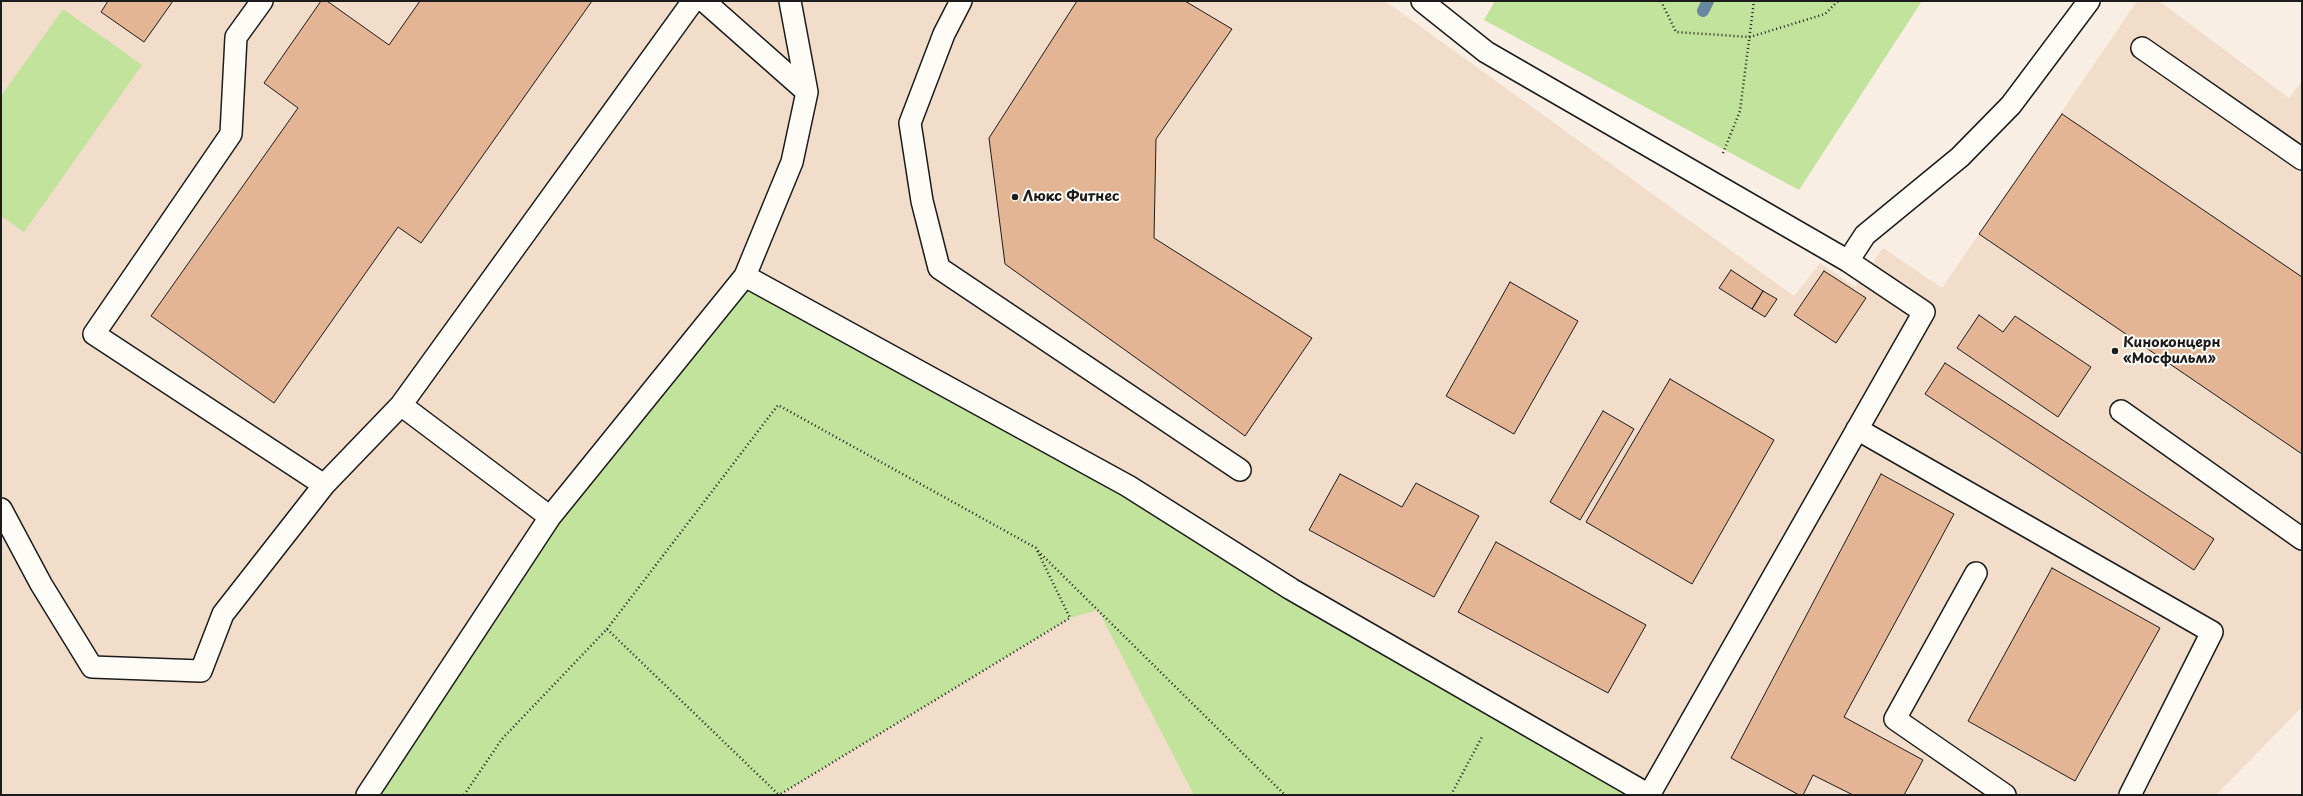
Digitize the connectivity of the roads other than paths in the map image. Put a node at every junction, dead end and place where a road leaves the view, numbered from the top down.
1 (262, 1) edge
2 (693, 1) edge
3 (704, 1) edge
4 (790, 1) edge
5 (961, 1) edge
6 (1422, 1) edge
7 (2089, 1) edge
8 (2142, 48) dead end
9 (807, 92) junction
10 (2302, 159) edge
11 (1848, 261) junction
12 (745, 276) junction
13 (402, 405) junction
14 (2121, 411) dead end
15 (1857, 429) junction
16 (1240, 470) dead end
17 (324, 485) junction
18 (1, 508) edge
19 (550, 517) junction
20 (2302, 539) edge
21 (1976, 573) dead end
22 (367, 795) edge
23 (1649, 795) edge
24 (2006, 795) edge
25 (2130, 795) edge

1 - 17 lane
2 - 13 lane
3 - 9 lane
4 - 9 lane
5 - 16 lane
6 - 11 lane
7 - 11 lane
8 - 10 lane
9 - 12 lane
11 - 15 lane
12 - 19 lane
12 - 23 lane
13 - 17 lane
13 - 19 lane
14 - 20 lane
15 - 23 lane
15 - 25 lane
17 - 18 lane
19 - 22 lane
21 - 24 lane

